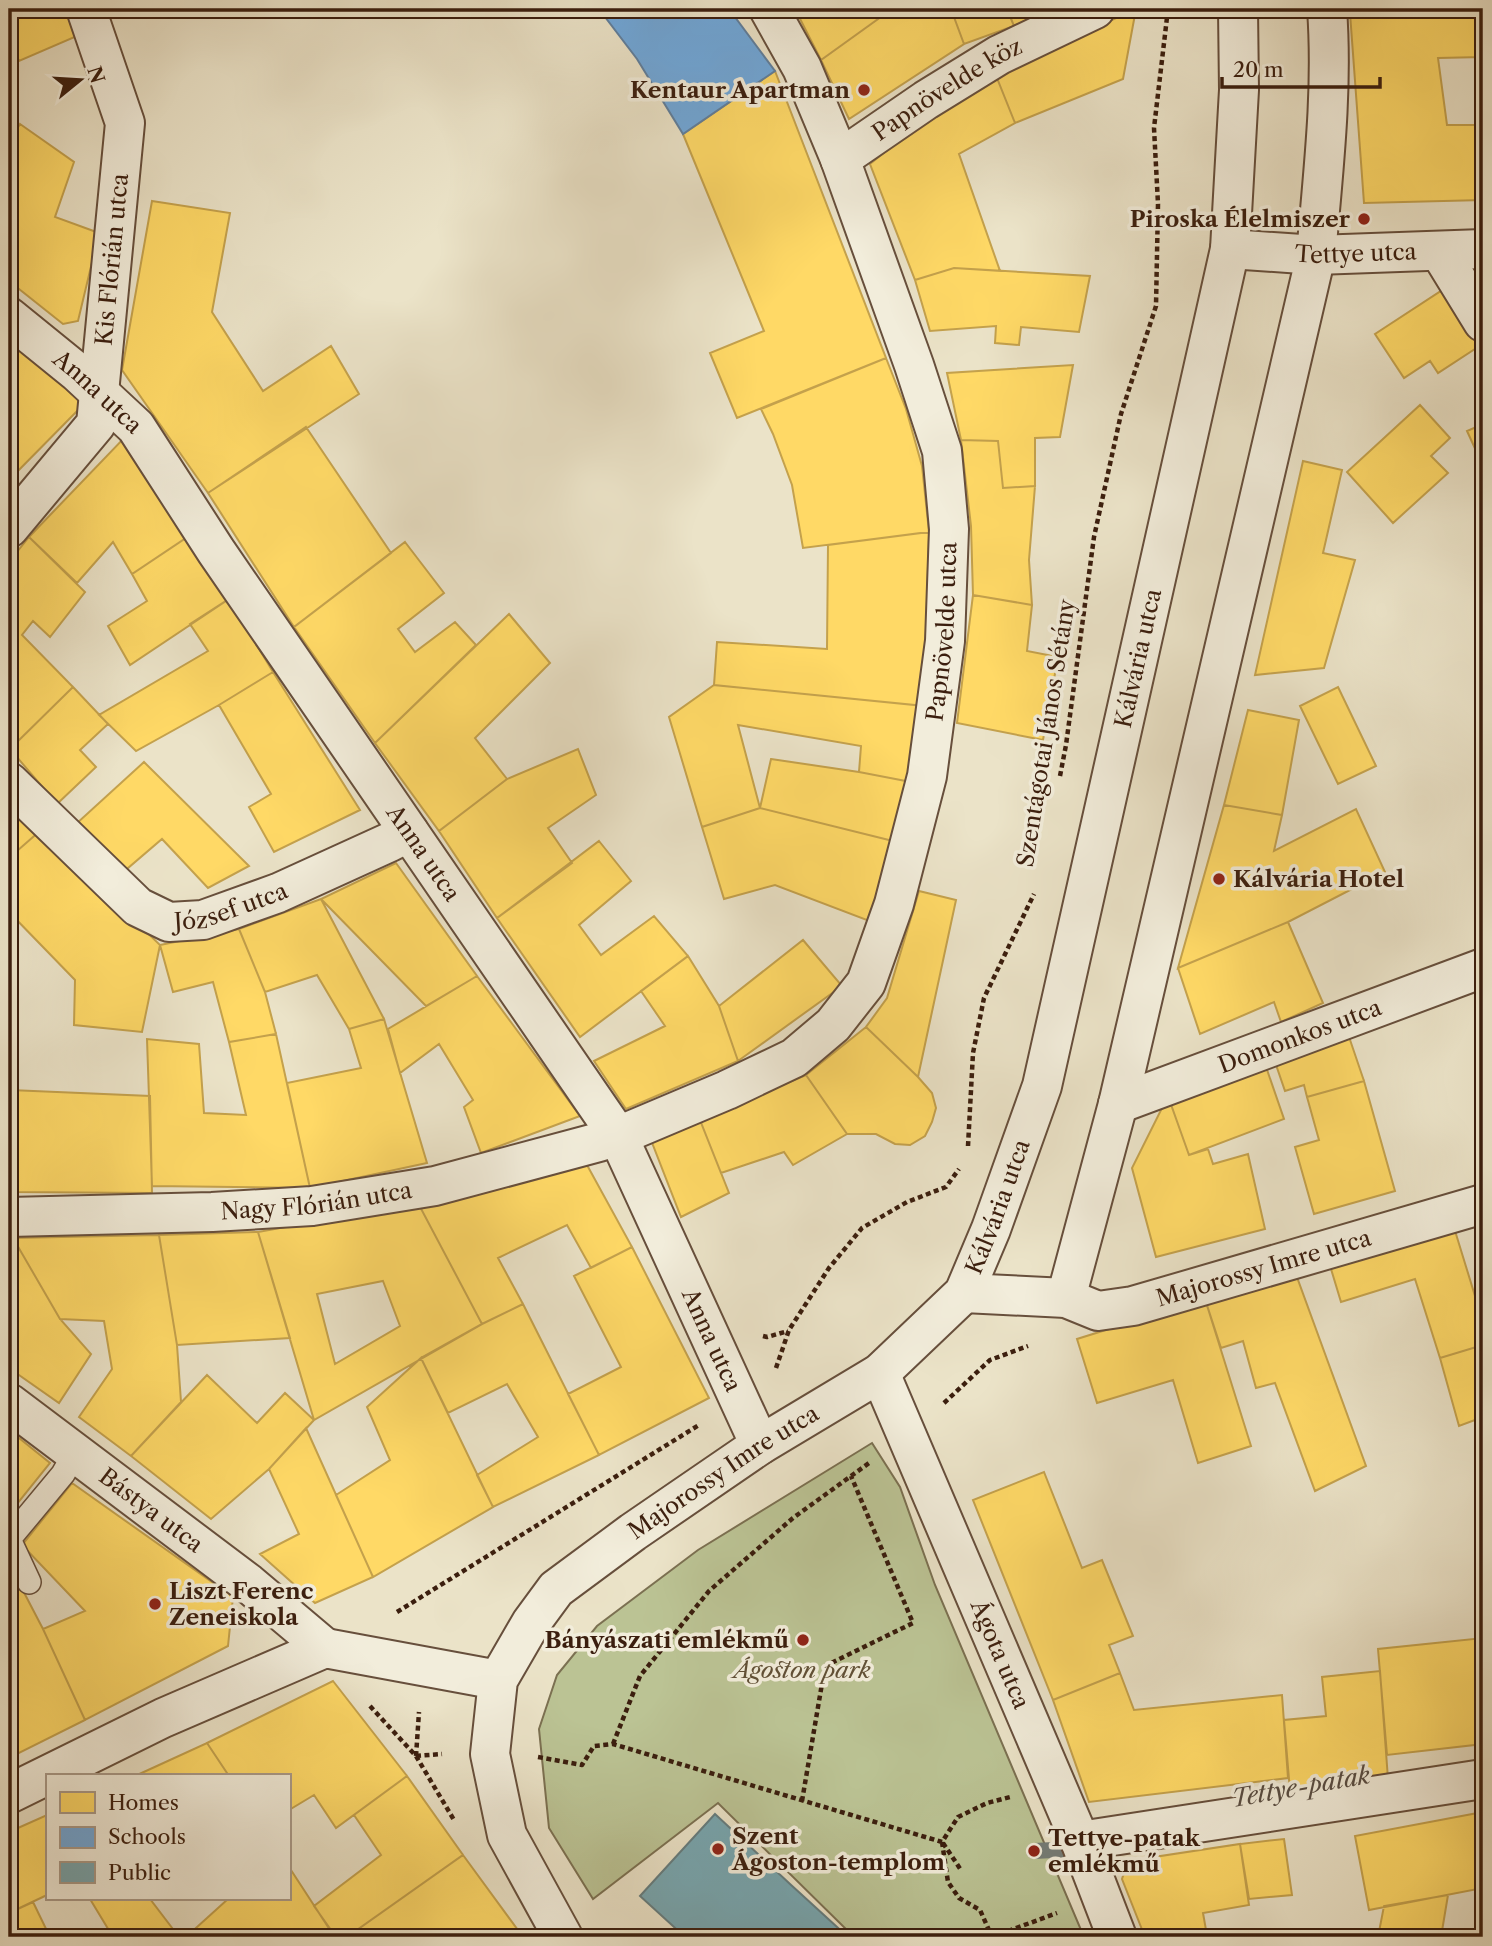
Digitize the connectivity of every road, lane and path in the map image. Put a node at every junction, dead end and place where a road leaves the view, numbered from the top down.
1 (86, 9) edge
2 (769, 9) edge
3 (1095, 9) edge
4 (1168, 9) edge
5 (1238, 9) edge
6 (1327, 9) edge
7 (840, 159) junction
8 (1230, 249) junction
9 (1483, 249) edge
10 (1440, 251) junction
11 (1316, 255) junction
12 (9, 317) edge
13 (1483, 322) edge
14 (98, 392) junction
15 (9, 528) edge
16 (9, 782) edge
17 (1059, 782) dead end
18 (409, 832) junction
19 (1040, 883) dead end
20 (1483, 968) edge
21 (1118, 1104) junction
22 (618, 1136) junction
23 (968, 1147) dead end
24 (967, 1160) dead end
25 (1483, 1204) edge
26 (9, 1217) edge
27 (964, 1293) junction
28 (1082, 1304) junction
29 (880, 1373) junction
30 (740, 1400) junction
31 (9, 1403) edge
32 (907, 1436) junction
33 (760, 1445) junction
34 (75, 1453) junction
35 (852, 1475) junction
36 (29, 1582) dead end
37 (399, 1611) dead end
38 (325, 1648) junction
39 (498, 1680) junction
40 (50, 1774) edge
41 (46, 1776) edge
42 (1483, 1779) edge
43 (1055, 1785) junction
44 (9, 1794) edge
45 (803, 1801) junction
46 (1080, 1841) junction
47 (942, 1842) junction
48 (961, 1870) dead end
49 (1101, 1897) junction
50 (563, 1937) edge
51 (992, 1937) edge
52 (1117, 1937) edge

1 - 14 street, Kis Flórián utca
2 - 7 street, Papnövelde utca
3 - 7 street, Papnövelde köz
4 - 17 path, Szentágotai János Sétány
5 - 8 street, Kálvária utca
6 - 11 street
7 - 22 street, Papnövelde utca
8 - 11 street, Tettye utca
8 - 27 street, Kálvária utca
9 - 10 street, Tettye utca
10 - 11 street, Tettye utca
10 - 13 street
11 - 21 street
12 - 14 street, Anna utca
14 - 15 street, Kis Flórián utca
14 - 18 street, Anna utca
16 - 18 street, József utca
18 - 22 street, Anna utca
19 - 23 path, Szentágotai János Sétány
20 - 21 street, Domonkos utca
21 - 28 street
22 - 26 street, Nagy Flórián utca
22 - 30 street, Anna utca
24 - 30 path
25 - 28 street, Majorossy Imre utca
27 - 28 street, Majorossy Imre utca
27 - 29 street, Majorossy Imre utca
28 - 32 path
29 - 32 street, Ágota utca
29 - 33 street, Majorossy Imre utca
30 - 33 street, Anna utca
30 - 37 path
31 - 34 street, Bástya utca
32 - 35 path
32 - 43 street, Ágota utca
33 - 39 street, Majorossy Imre utca
34 - 36 lane
34 - 38 street, Bástya utca
35 - 45 path
35 - 45 path
38 - 39 street
38 - 40 street
39 - 50 street
41 - 44 street
42 - 46 street
43 - 46 street, Ágota utca
43 - 47 path
45 - 47 path
46 - 49 street, Ágota utca
47 - 48 path
47 - 51 path
49 - 51 path
49 - 52 street, Ágota utca

